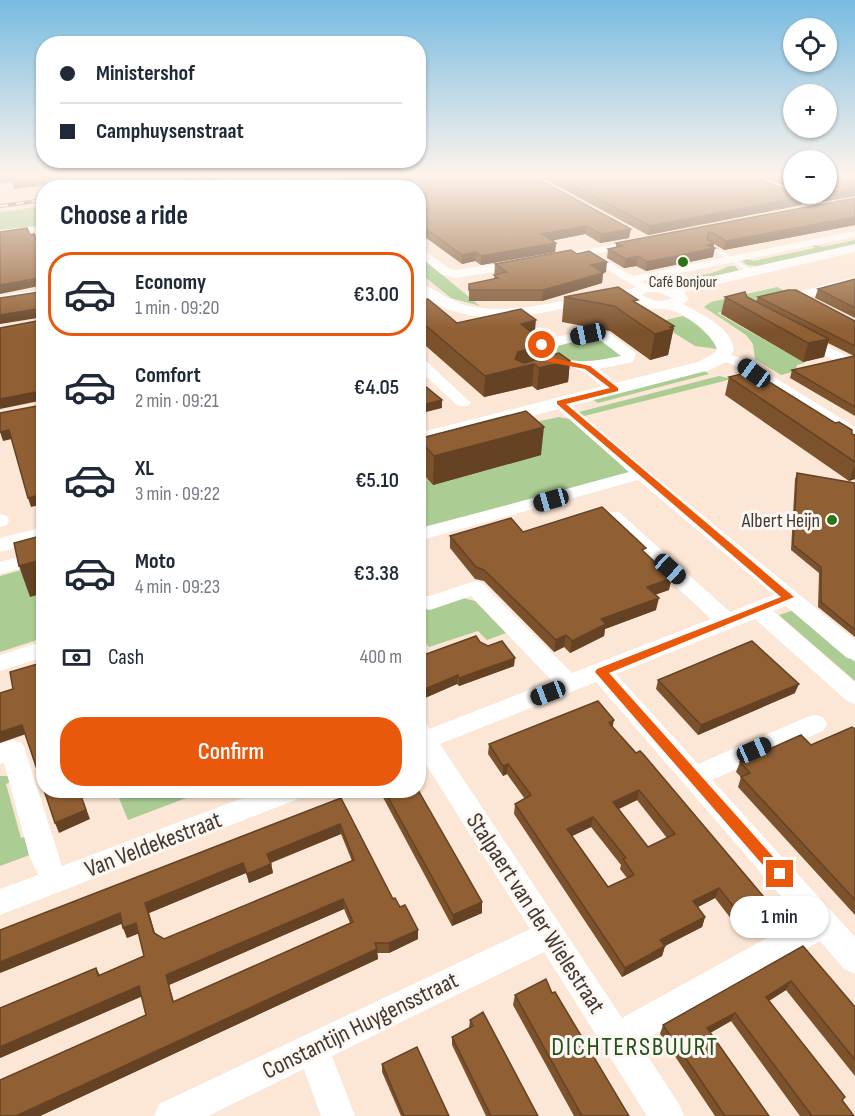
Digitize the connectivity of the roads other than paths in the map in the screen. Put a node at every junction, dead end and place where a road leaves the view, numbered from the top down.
1 (628, 230) edge
2 (0, 233) edge
3 (36, 233) edge
4 (855, 234) edge
5 (708, 245) edge
6 (855, 248) edge
7 (586, 253) junction
8 (426, 256) edge
9 (553, 258) edge
10 (855, 259) edge
11 (734, 260) junction
12 (532, 262) edge
13 (751, 271) junction
14 (766, 279) junction
15 (855, 281) edge
16 (637, 290) junction
17 (36, 294) edge
18 (426, 294) edge
19 (675, 297) junction
20 (0, 300) edge
21 (855, 326) edge
22 (791, 331) edge
23 (718, 359) junction
24 (849, 359) edge
25 (818, 365) edge
26 (580, 366) junction
27 (426, 369) edge
28 (542, 372) edge
29 (442, 384) junction
30 (426, 387) edge
31 (615, 389) junction
32 (463, 403) dead end
33 (560, 403) junction
34 (488, 421) junction
35 (854, 432) edge
36 (502, 435) edge
37 (426, 437) edge
38 (641, 474) junction
39 (612, 516) edge
40 (426, 533) edge
41 (36, 536) edge
42 (0, 545) edge
43 (36, 558) edge
44 (0, 568) edge
45 (789, 597) junction
46 (426, 603) edge
47 (758, 610) junction
48 (726, 621) junction
49 (36, 652) edge
50 (855, 652) edge
51 (0, 663) edge
52 (601, 672) junction
53 (568, 685) junction
54 (855, 695) edge
55 (814, 724) dead end
56 (426, 736) edge
57 (426, 746) edge
58 (0, 754) edge
59 (694, 777) junction
60 (248, 798) edge
61 (55, 882) junction
62 (0, 902) edge
63 (823, 923) junction
64 (549, 935) junction
65 (855, 960) edge
66 (617, 1038) junction
67 (312, 1047) junction
68 (171, 1116) edge
69 (338, 1116) edge
70 (667, 1116) edge

1 - 7 street
2 - 3 street
4 - 11 street
5 - 11 lane
6 - 13 street
7 - 9 street
7 - 16 street
8 - 12 street
10 - 14 street
11 - 13 lane
11 - 16 street
13 - 14 street
13 - 19 street
14 - 19 street
15 - 21 street
16 - 18 street
16 - 19 street
17 - 20 street
19 - 23 street
22 - 24 street
23 - 31 street
23 - 35 street
24 - 25 street
26 - 26 street
26 - 28 street
26 - 31 street
27 - 29 street
29 - 30 street
29 - 32 street
31 - 33 street
33 - 34 street
33 - 38 street
34 - 36 street
34 - 37 street
38 - 40 street
38 - 45 street
39 - 48 street
41 - 42 street
43 - 44 street
45 - 47 street
45 - 50 street
46 - 53 street
47 - 48 street
47 - 54 street
48 - 52 street
49 - 51 street
52 - 53 street
52 - 59 street
53 - 56 street
55 - 59 street
57 - 64 street, Stalpaert van der Wielestraat
58 - 61 street
59 - 63 street
60 - 61 street, Van Veldekestraat
61 - 62 street, Van Veldekestraat
63 - 65 street
63 - 66 street
64 - 66 street, Stalpaert van der Wielestraat
64 - 67 street, Constantijn Huygensstraat
66 - 70 street, Stalpaert van der Wielestraat
67 - 68 street, Constantijn Huygensstraat
67 - 69 street

